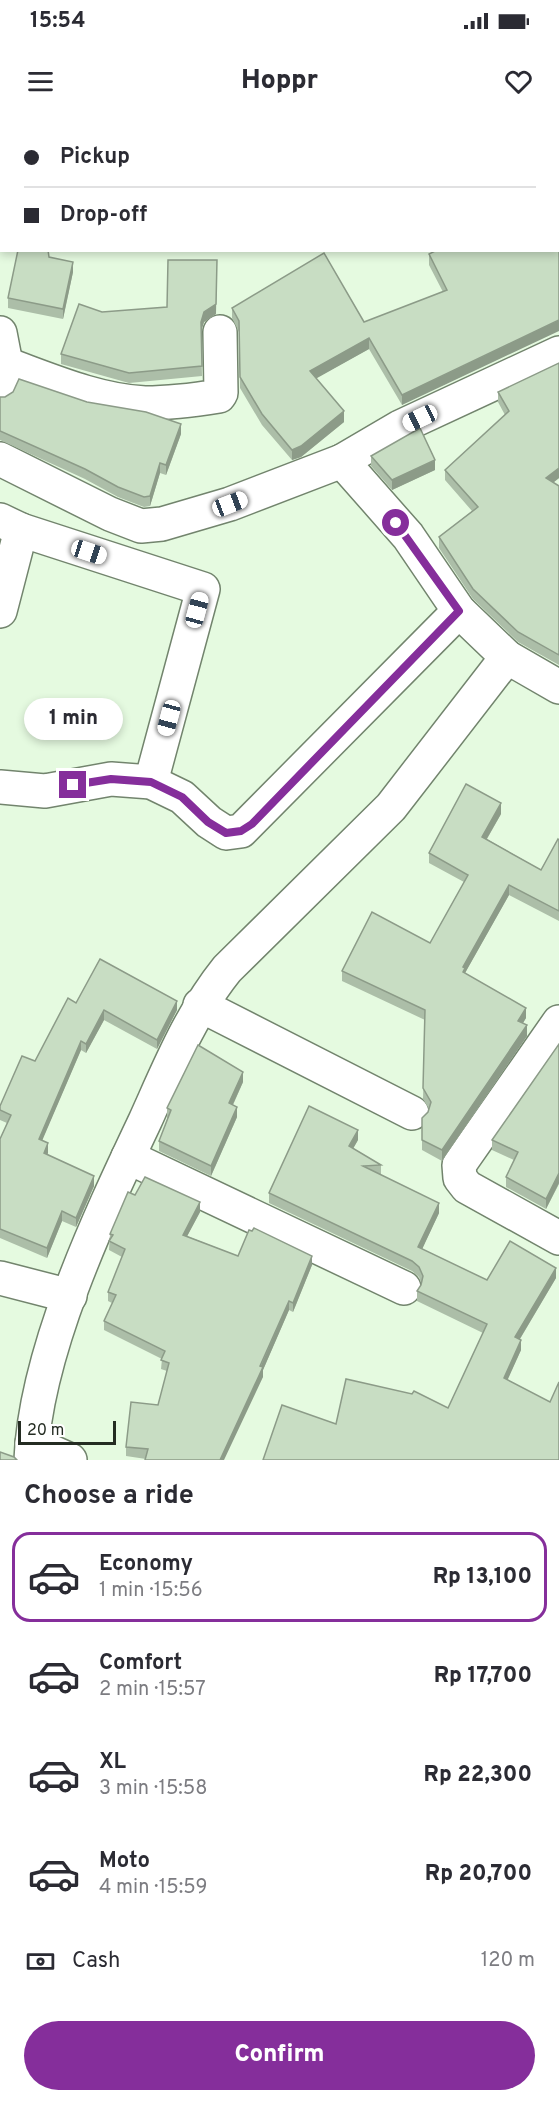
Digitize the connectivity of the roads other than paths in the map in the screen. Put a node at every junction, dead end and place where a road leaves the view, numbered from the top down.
1 (220, 332) dead end
2 (559, 353) edge
3 (2, 362) edge
4 (0, 459) edge
5 (342, 461) junction
6 (10, 525) edge
7 (0, 611) edge
8 (459, 611) junction
9 (507, 657) junction
10 (559, 687) edge
11 (151, 782) junction
12 (0, 787) edge
13 (200, 1005) junction
14 (559, 1022) edge
15 (412, 1113) dead end
16 (128, 1157) junction
17 (559, 1238) edge
18 (0, 1278) edge
19 (404, 1288) dead end
20 (70, 1296) junction
21 (32, 1451) edge
22 (70, 1460) edge

1 - 3 street
2 - 5 street
4 - 5 street
5 - 8 street
6 - 7 street
6 - 11 street
8 - 9 street
8 - 11 street
9 - 10 street
9 - 13 street
11 - 12 street
13 - 15 street
13 - 16 street
14 - 17 street
16 - 19 street
16 - 20 street
18 - 20 street
20 - 21 street
21 - 22 street

